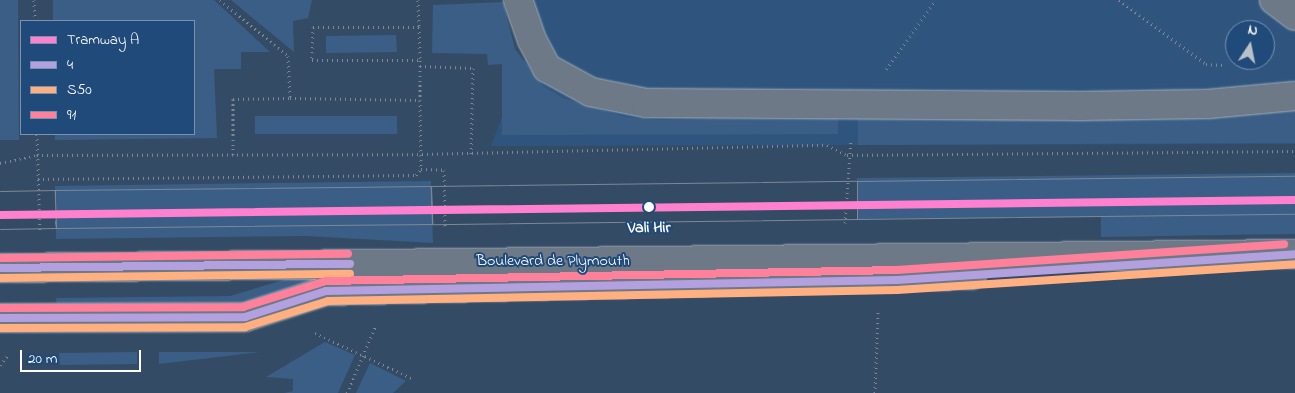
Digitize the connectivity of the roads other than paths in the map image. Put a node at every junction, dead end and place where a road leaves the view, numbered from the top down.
1 (518, 0) edge
2 (1274, 0) edge
3 (1295, 16) edge
4 (1295, 96) edge
5 (1290, 254) edge
6 (0, 268) edge
7 (0, 318) edge

1 - 4 main road
2 - 3 main road
5 - 6 main road, Boulevard de Plymouth
5 - 7 main road, Boulevard de Plymouth

